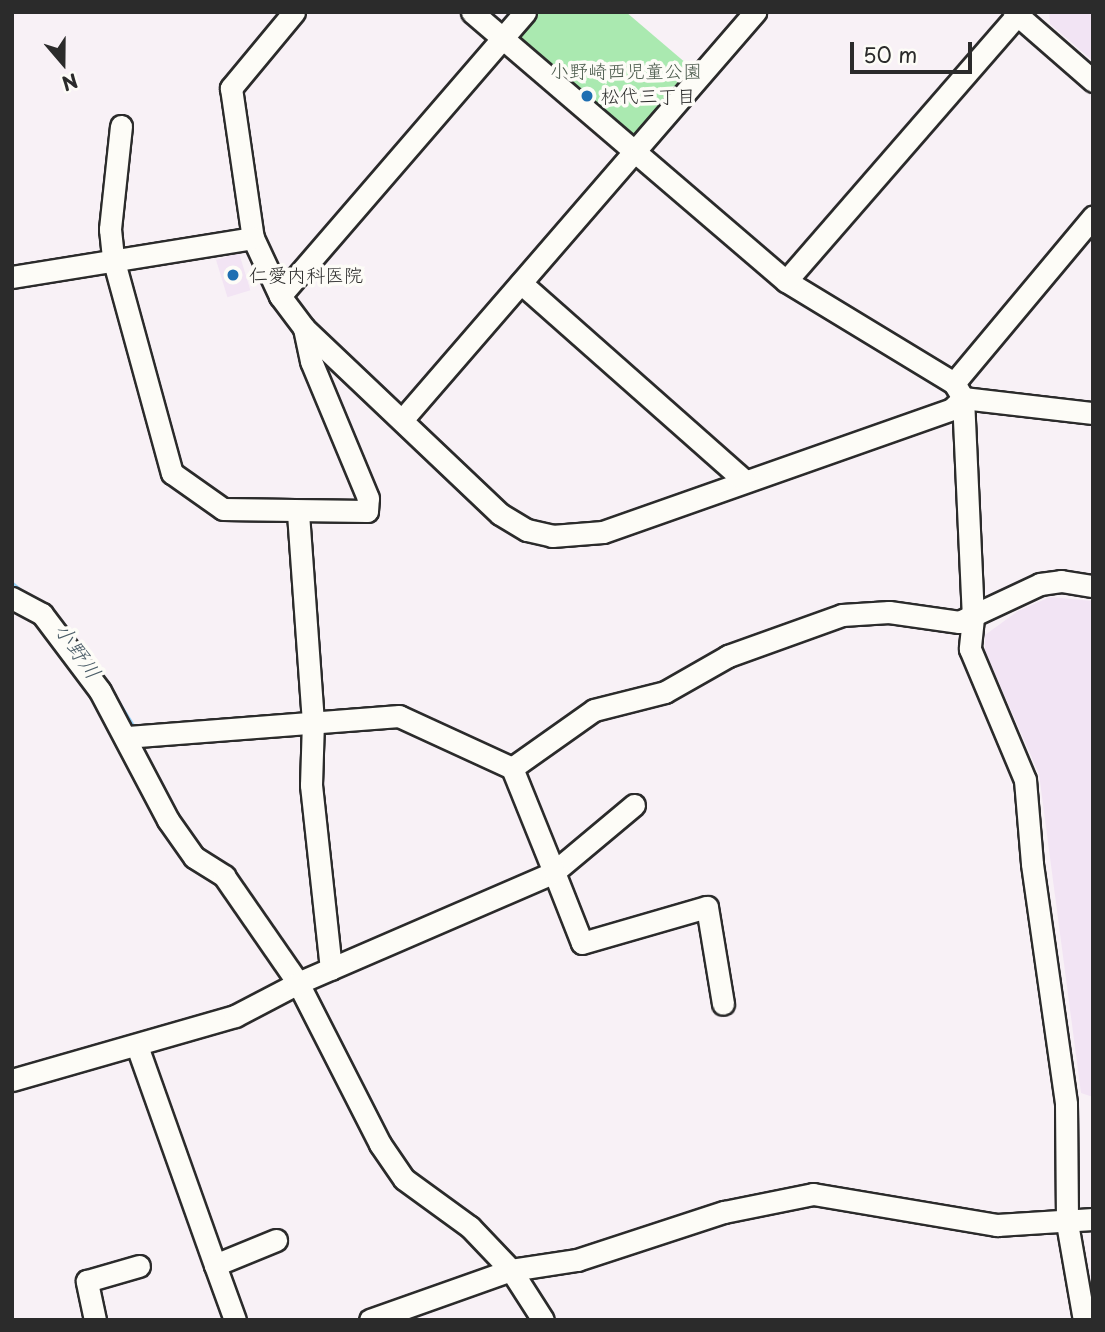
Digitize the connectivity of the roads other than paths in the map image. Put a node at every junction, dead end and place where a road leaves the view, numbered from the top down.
1 (294, 12) edge
2 (472, 12) edge
3 (525, 12) edge
4 (755, 12) edge
5 (1017, 13) edge
6 (502, 38) junction
7 (1093, 81) edge
8 (121, 126) dead end
9 (635, 151) junction
10 (1093, 217) edge
11 (253, 238) junction
12 (113, 258) junction
13 (12, 277) edge
14 (786, 281) junction
15 (520, 283) junction
16 (280, 296) junction
17 (304, 328) junction
18 (959, 391) junction
19 (1093, 413) edge
20 (402, 420) junction
21 (744, 480) junction
22 (298, 513) junction
23 (1093, 586) edge
24 (12, 598) edge
25 (973, 618) junction
26 (313, 721) junction
27 (125, 737) junction
28 (512, 768) junction
29 (634, 805) dead end
30 (554, 872) junction
31 (331, 969) junction
32 (298, 983) junction
33 (723, 1004) dead end
34 (137, 1046) junction
35 (12, 1080) edge
36 (1093, 1219) edge
37 (1067, 1223) junction
38 (275, 1240) dead end
39 (215, 1265) junction
40 (139, 1266) dead end
41 (511, 1270) junction
42 (95, 1320) edge
43 (234, 1320) edge
44 (370, 1320) edge
45 (543, 1320) edge
46 (1084, 1320) edge

1 - 11 street
2 - 6 street
3 - 6 street
4 - 9 street
5 - 7 street
5 - 14 street
6 - 9 street
6 - 16 street
8 - 12 street
9 - 14 street
9 - 15 street
10 - 18 street
11 - 12 street
11 - 16 street
12 - 13 street
12 - 22 street
14 - 18 street
15 - 20 street
15 - 21 street
16 - 17 street
17 - 20 street
17 - 22 street
18 - 19 street
18 - 21 street
18 - 25 street
20 - 21 street
22 - 26 street
23 - 25 street
24 - 27 street
25 - 28 street
25 - 37 street
26 - 27 street
26 - 28 street
26 - 31 street
27 - 32 street
28 - 30 street
29 - 30 street
30 - 31 street
30 - 33 street
31 - 32 street
32 - 34 street
32 - 41 street
34 - 35 street
34 - 39 street
36 - 37 street
37 - 41 street
37 - 46 street
38 - 39 street
39 - 43 street
40 - 42 street
41 - 44 street
41 - 45 street

